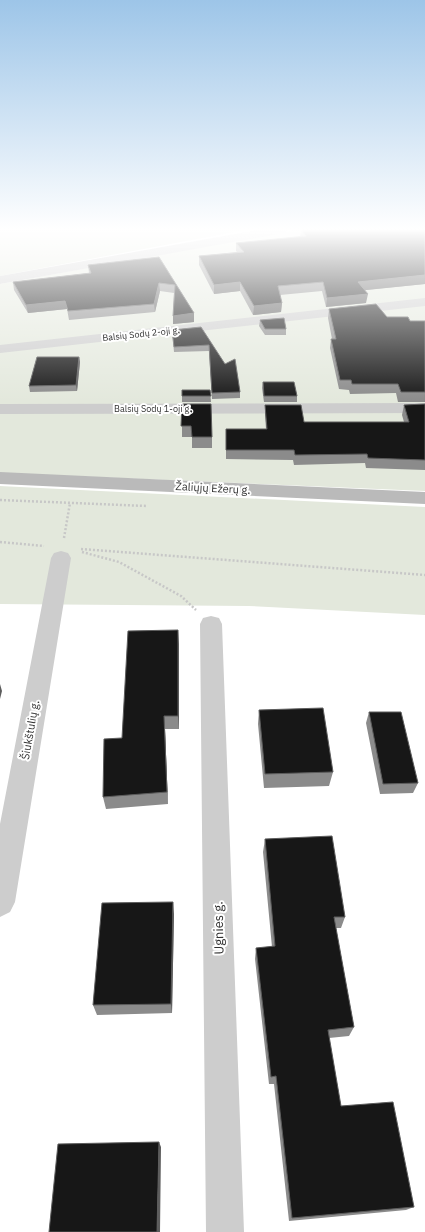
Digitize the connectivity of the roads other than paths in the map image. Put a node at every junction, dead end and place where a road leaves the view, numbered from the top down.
1 (425, 302) edge
2 (0, 349) edge
3 (425, 408) edge
4 (0, 409) edge
5 (0, 478) edge
6 (425, 498) edge
7 (62, 553) road end
8 (211, 624) road end
9 (0, 902) edge
10 (225, 1232) edge

1 - 2 street, Balsių Sodų 2-oji g.
3 - 4 street, Balsių Sodų 1-oji g.
5 - 6 main road, Žaliųjų Ežerų g.
7 - 9 street, Šiukštulių g.
8 - 10 street, Ugnies g.

